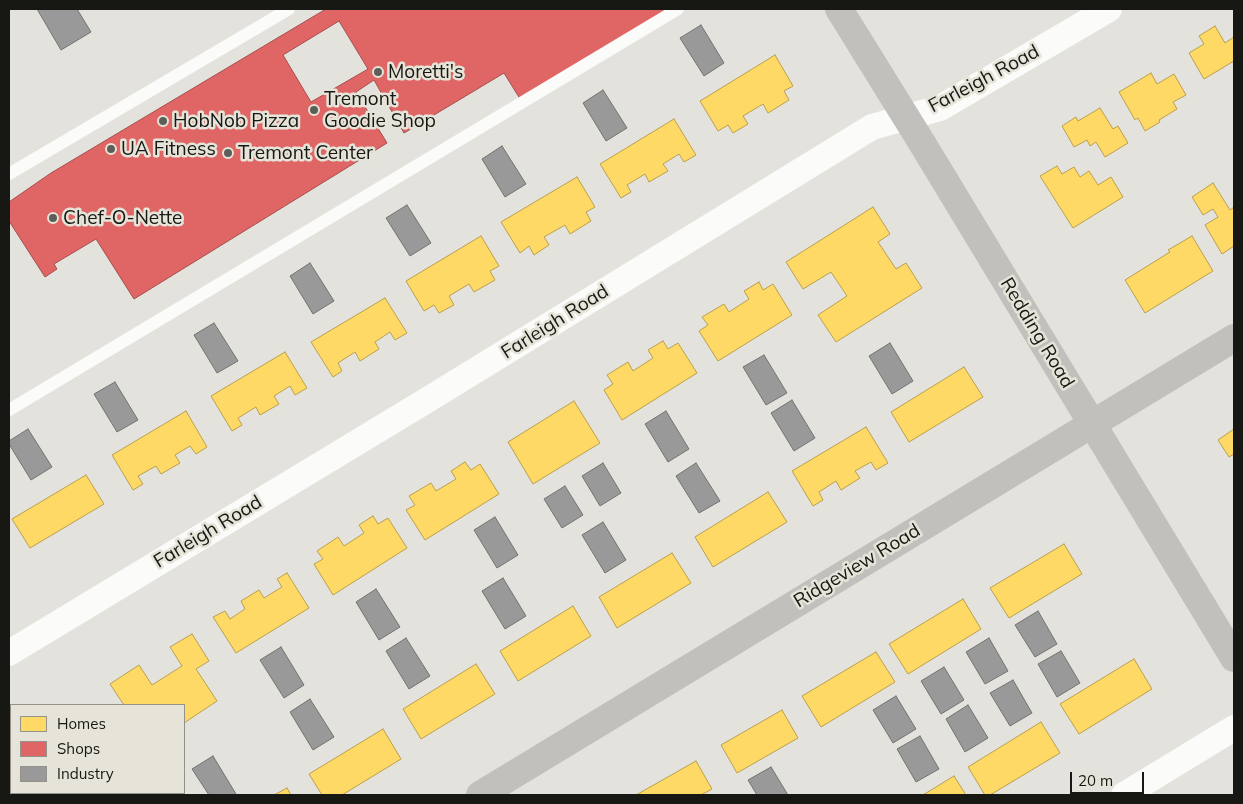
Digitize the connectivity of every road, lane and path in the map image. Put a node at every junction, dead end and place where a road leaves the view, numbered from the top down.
1 (289, 9) edge
2 (678, 9) edge
3 (839, 9) edge
4 (1109, 9) edge
5 (906, 117) junction
6 (9, 174) edge
7 (1234, 338) edge
8 (9, 410) edge
9 (1092, 424) junction
10 (9, 653) edge
11 (1234, 658) edge
12 (1234, 728) edge
13 (480, 795) edge
14 (1124, 795) edge

1 - 6 lane
2 - 8 lane
3 - 5 street, Redding Road
4 - 5 street, Farleigh Road
5 - 9 street, Redding Road
5 - 10 street, Farleigh Road
7 - 9 street, Ridgeview Road
9 - 11 street, Redding Road
9 - 13 street, Ridgeview Road
12 - 14 street

